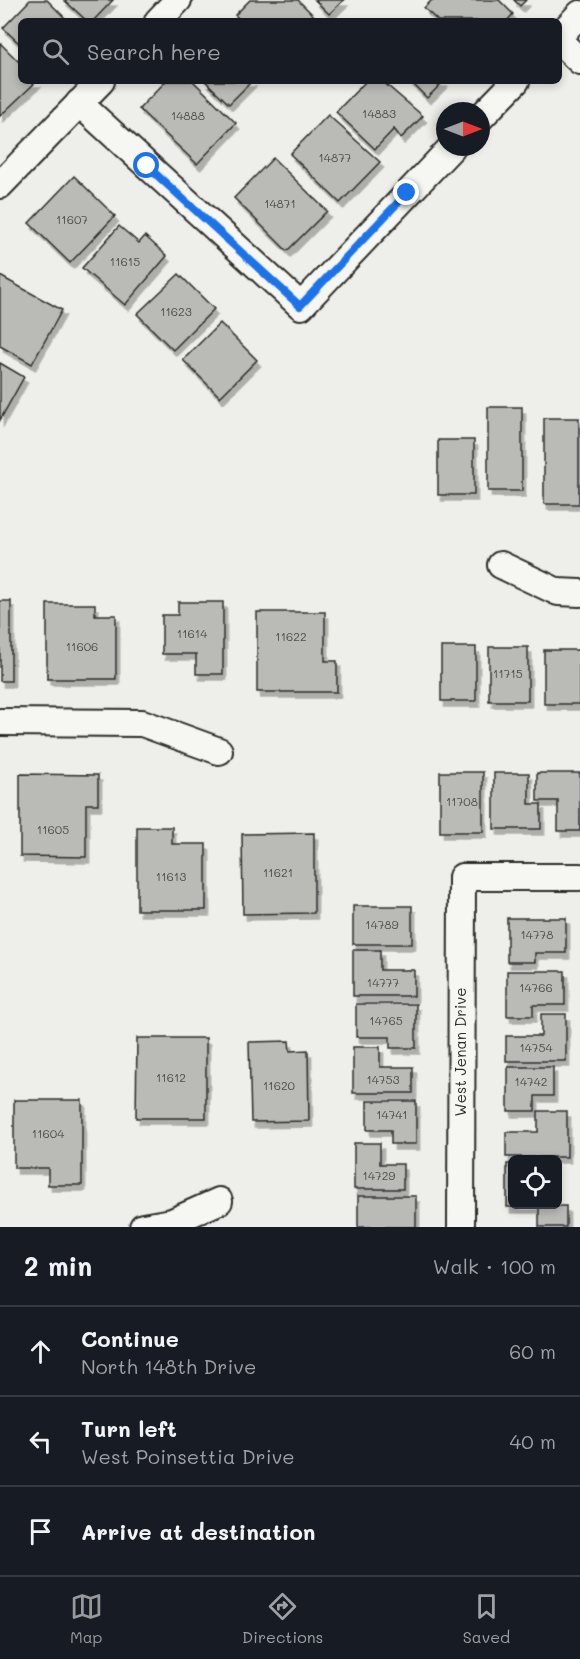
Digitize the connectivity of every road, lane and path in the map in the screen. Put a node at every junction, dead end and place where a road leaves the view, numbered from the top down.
1 (178, 0) edge
2 (580, 14) edge
3 (161, 18) edge
4 (562, 35) edge
5 (562, 42) edge
6 (580, 61) edge
7 (97, 84) edge
8 (513, 84) edge
9 (79, 104) junction
10 (490, 108) edge
11 (443, 156) edge
12 (0, 185) edge
13 (501, 565) dead end
14 (580, 593) edge
15 (0, 722) edge
16 (219, 752) dead end
17 (580, 877) edge
18 (219, 1201) dead end
19 (143, 1227) edge
20 (461, 1227) edge

1 - 3 street
2 - 4 street
5 - 6 street
7 - 9 street
8 - 10 street
9 - 11 street
9 - 12 street
13 - 14 street
15 - 16 street
17 - 20 street, West Jenan Drive
18 - 19 street

